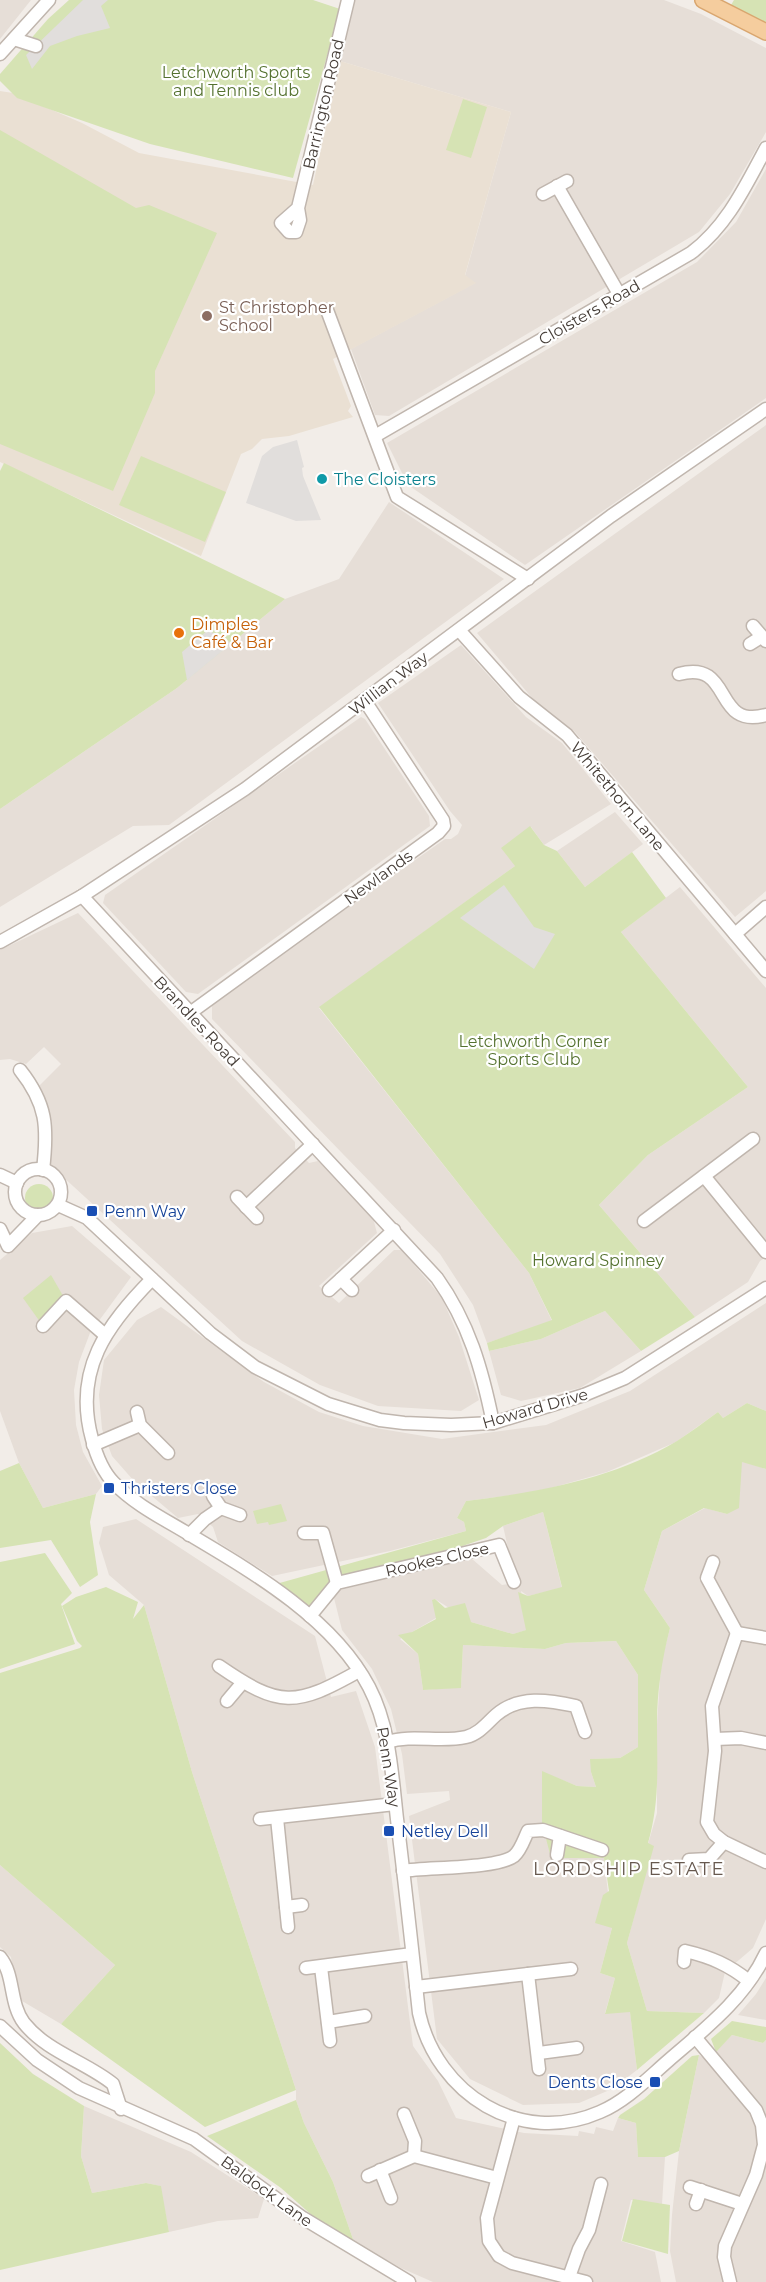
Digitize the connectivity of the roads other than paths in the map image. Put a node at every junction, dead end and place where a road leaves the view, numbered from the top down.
1 (49, 0) edge
2 (348, 0) edge
3 (703, 0) edge
4 (766, 32) edge
5 (14, 39) junction
6 (36, 46) dead end
7 (0, 54) edge
8 (766, 148) edge
9 (543, 194) dead end
10 (298, 208) dead end
11 (619, 294) junction
12 (327, 310) dead end
13 (766, 409) edge
14 (375, 436) junction
15 (528, 579) junction
16 (753, 626) dead end
17 (459, 630) junction
18 (763, 639) edge
19 (750, 645) dead end
20 (679, 674) dead end
21 (365, 701) junction
22 (766, 715) edge
23 (82, 896) junction
24 (766, 907) edge
25 (735, 934) junction
26 (0, 942) edge
27 (766, 971) edge
28 (190, 1013) junction
29 (20, 1070) dead end
30 (753, 1140) dead end
31 (313, 1144) junction
32 (43, 1170) junction
33 (0, 1175) edge
34 (704, 1176) junction
35 (17, 1183) junction
36 (237, 1197) dead end
37 (58, 1205) junction
38 (246, 1207) junction
39 (38, 1215) junction
40 (257, 1218) dead end
41 (644, 1221) dead end
42 (0, 1229) edge
43 (394, 1230) junction
44 (766, 1252) edge
45 (152, 1279) junction
46 (341, 1279) junction
47 (766, 1288) edge
48 (329, 1290) dead end
49 (352, 1290) dead end
50 (43, 1326) dead end
51 (104, 1334) junction
52 (136, 1412) dead end
53 (493, 1423) junction
54 (140, 1425) junction
55 (93, 1445) junction
56 (168, 1453) dead end
57 (213, 1496) dead end
58 (222, 1508) junction
59 (240, 1515) dead end
60 (304, 1533) dead end
61 (189, 1535) junction
62 (713, 1562) dead end
63 (514, 1582) dead end
64 (337, 1583) junction
65 (310, 1616) junction
66 (736, 1632) junction
67 (766, 1638) edge
68 (219, 1666) dead end
69 (359, 1671) junction
70 (243, 1682) junction
71 (227, 1701) dead end
72 (585, 1732) dead end
73 (715, 1739) junction
74 (387, 1742) junction
75 (766, 1743) edge
76 (395, 1804) junction
77 (277, 1818) junction
78 (260, 1820) dead end
79 (560, 1836) junction
80 (724, 1842) junction
81 (602, 1850) dead end
82 (557, 1855) dead end
83 (689, 1860) dead end
84 (766, 1862) edge
85 (404, 1871) junction
86 (302, 1905) dead end
87 (286, 1907) junction
88 (288, 1927) dead end
89 (766, 1953) edge
90 (412, 1954) junction
91 (0, 1957) edge
92 (684, 1962) dead end
93 (321, 1967) junction
94 (306, 1968) dead end
95 (571, 1969) dead end
96 (528, 1974) junction
97 (749, 1981) junction
98 (416, 1987) junction
99 (365, 2016) dead end
100 (328, 2022) junction
101 (0, 2026) edge
102 (695, 2037) junction
103 (330, 2041) dead end
104 (577, 2048) dead end
105 (539, 2053) junction
106 (540, 2069) dead end
107 (761, 2107) edge
108 (121, 2109) junction
109 (404, 2114) dead end
110 (514, 2118) junction
111 (414, 2157) junction
112 (380, 2170) junction
113 (368, 2176) dead end
114 (497, 2178) junction
115 (601, 2184) dead end
116 (391, 2198) dead end
117 (696, 2204) dead end
118 (742, 2204) junction
119 (570, 2277) junction
120 (409, 2282) edge
121 (586, 2282) edge
122 (730, 2282) edge

1 - 5 street
2 - 10 street, Barrington Road
3 - 4 main road
5 - 6 street
5 - 7 street
8 - 11 street, Cloisters Road
9 - 11 street
11 - 14 street, Cloisters Road
12 - 14 street
13 - 15 street, Willian Way
14 - 15 street
15 - 17 street, Willian Way
16 - 18 street
17 - 21 street, Willian Way
17 - 25 street, Whitethorn Lane
18 - 19 street
20 - 22 street
21 - 23 street, Willian Way
21 - 28 street, Newlands
23 - 26 street, Willian Way
23 - 28 street, Brandles Road
24 - 25 street
25 - 27 street, Whitethorn Lane
28 - 31 street, Brandles Road
29 - 32 street
30 - 34 street
31 - 38 street
31 - 43 street, Brandles Road
32 - 35 street
32 - 37 street
33 - 35 street
34 - 41 street
34 - 44 street
35 - 39 street
36 - 38 street
37 - 39 street
37 - 45 street, Howard Drive
38 - 40 street
39 - 42 street
43 - 46 street
43 - 53 street, Brandles Road
45 - 51 street, Penn Way
45 - 53 street, Howard Drive
46 - 48 street
46 - 49 street
47 - 53 street, Howard Drive
50 - 51 street
51 - 55 street, Penn Way
52 - 54 street
54 - 55 street
54 - 56 street
55 - 61 street, Penn Way
57 - 58 street
58 - 59 street
58 - 61 street
60 - 64 street
61 - 65 street, Penn Way
62 - 66 street
63 - 64 street, Rookes Close
64 - 65 street
65 - 69 street, Penn Way
66 - 67 street
66 - 73 street
68 - 70 street
69 - 70 street
69 - 74 street, Penn Way
70 - 71 street
72 - 74 street
73 - 75 street
73 - 80 street
74 - 76 street, Penn Way
76 - 77 street
76 - 85 street, Penn Way
77 - 78 street
77 - 87 street
79 - 81 street
79 - 82 street
79 - 85 street
80 - 83 street
80 - 84 street
85 - 90 street, Penn Way
86 - 87 street
87 - 88 street
89 - 97 street, Penn Way
90 - 93 street
90 - 98 street, Penn Way
91 - 108 street
92 - 97 street
93 - 94 street
93 - 100 street
95 - 96 street
96 - 98 street
96 - 105 street
97 - 102 street, Penn Way
98 - 110 street, Penn Way
99 - 100 street
100 - 103 street
101 - 108 street, Baldock Lane
102 - 107 street
102 - 110 street, Penn Way
104 - 105 street
105 - 106 street
107 - 118 street
108 - 120 street, Baldock Lane
109 - 111 street
110 - 114 street
111 - 112 street
111 - 114 street
112 - 113 street
112 - 116 street
114 - 119 street
115 - 119 street
117 - 118 street
118 - 122 street
119 - 121 street

